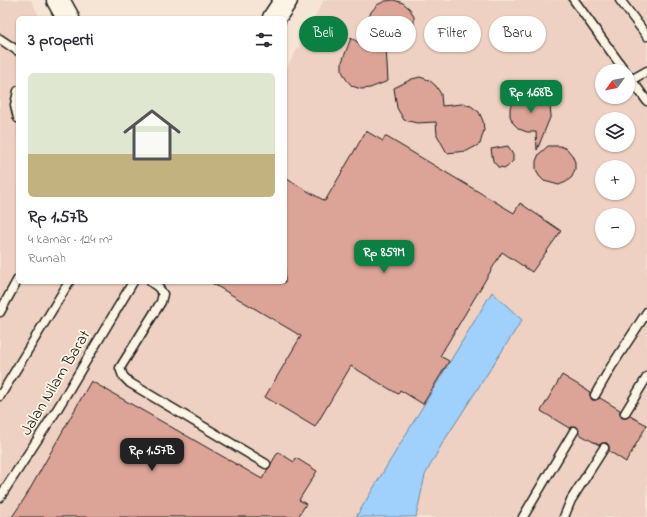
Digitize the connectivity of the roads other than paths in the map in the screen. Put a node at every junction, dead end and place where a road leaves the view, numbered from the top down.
1 (58, 0) edge
2 (286, 0) edge
3 (574, 0) edge
4 (620, 0) edge
5 (67, 16) edge
6 (275, 16) edge
7 (647, 36) edge
8 (0, 40) edge
9 (16, 50) edge
10 (620, 64) edge
11 (647, 71) edge
12 (635, 76) edge
13 (635, 85) edge
14 (647, 102) edge
15 (16, 283) edge
16 (69, 284) edge
17 (132, 284) edge
18 (153, 284) edge
19 (0, 312) edge
20 (647, 312) edge
21 (647, 377) edge
22 (595, 395) dead end
23 (0, 396) edge
24 (625, 413) dead end
25 (574, 431) dead end
26 (604, 448) dead end
27 (266, 464) dead end
28 (0, 496) edge
29 (523, 517) edge
30 (564, 517) edge

1 - 5 street
2 - 6 street
3 - 10 lane
4 - 7 lane
8 - 9 lane
11 - 12 lane
13 - 14 lane
15 - 19 lane
16 - 23 lane
17 - 28 lane, Jalan Nilam Barat
18 - 27 lane
20 - 22 lane
21 - 24 lane
25 - 29 lane
26 - 30 lane

